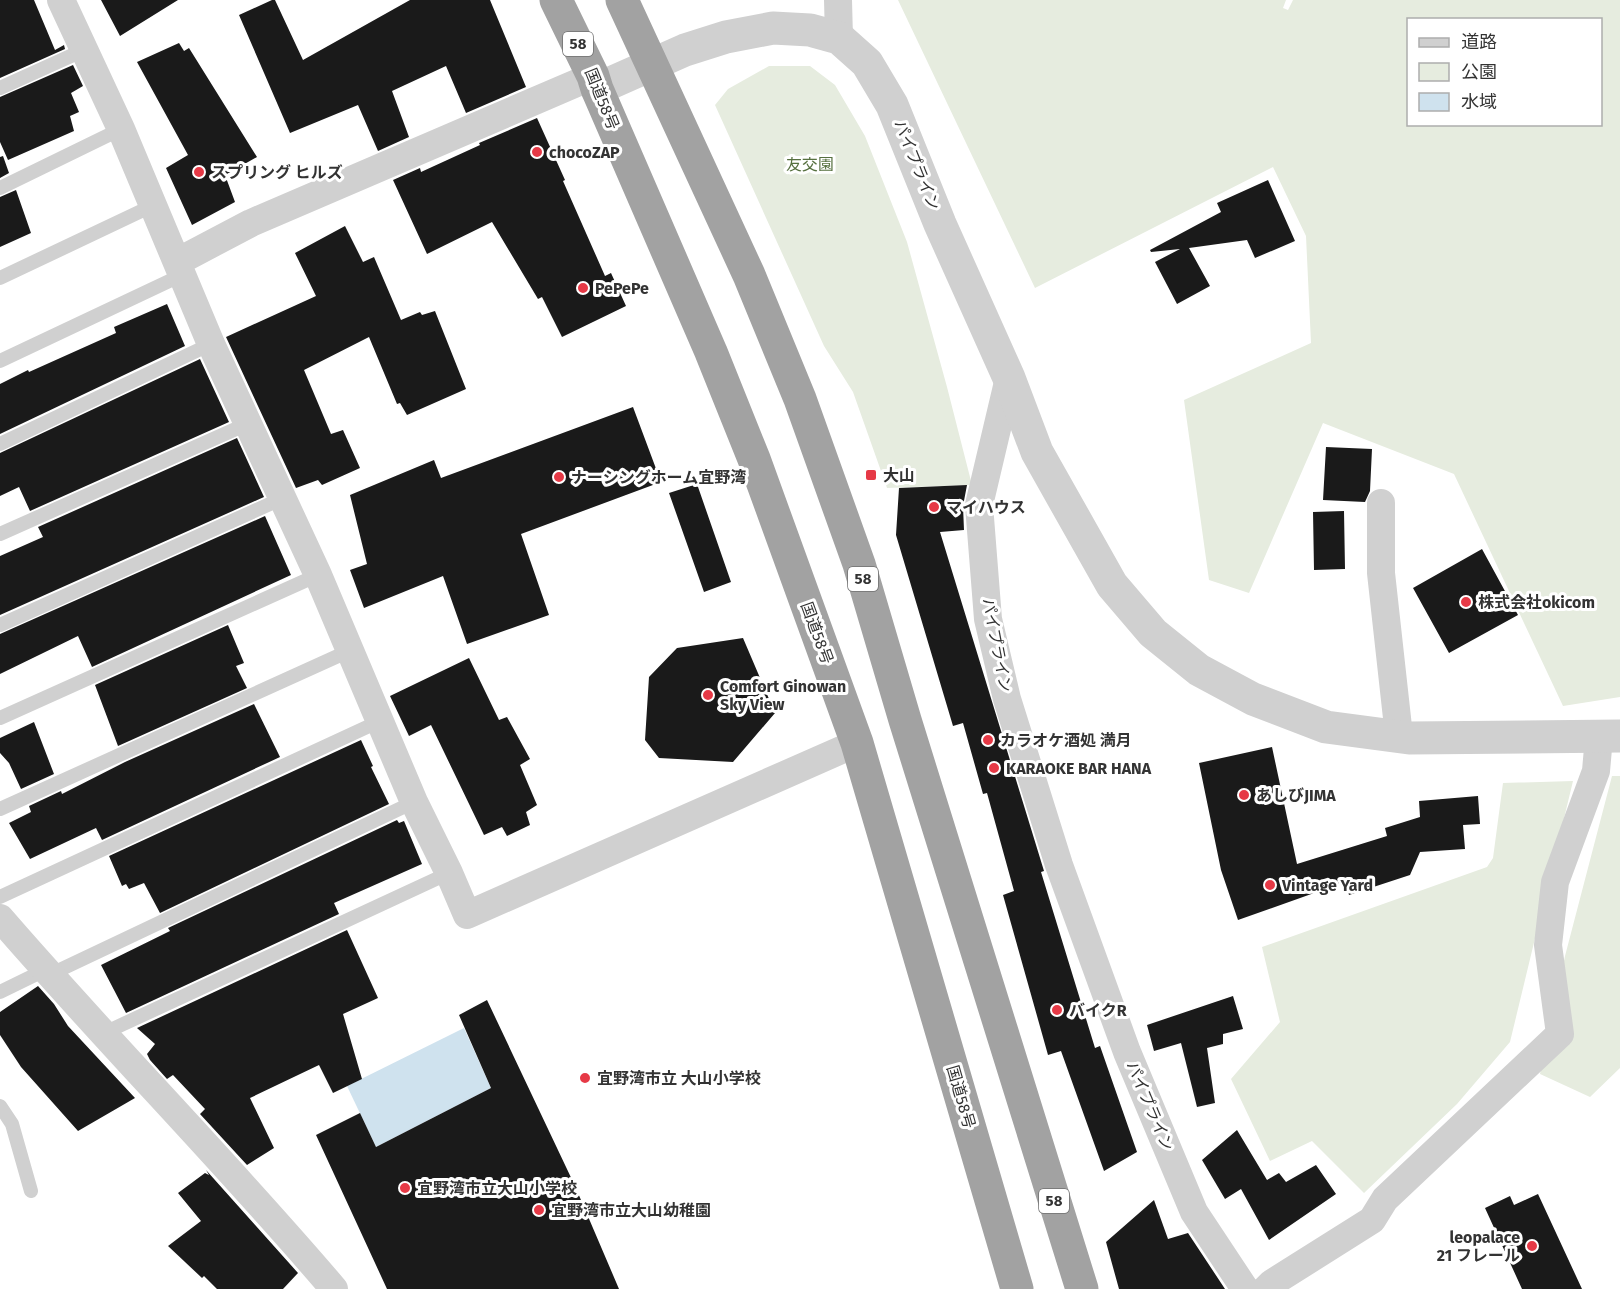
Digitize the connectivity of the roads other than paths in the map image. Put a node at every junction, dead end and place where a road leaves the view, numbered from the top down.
1 (61, 0) edge
2 (556, 0) edge
3 (622, 0) edge
4 (838, 0) edge
5 (839, 38) junction
6 (84, 50) junction
7 (652, 64) junction
8 (595, 83) junction
9 (0, 88) edge
10 (121, 129) junction
11 (0, 188) edge
12 (154, 205) junction
13 (179, 268) junction
14 (0, 278) edge
15 (211, 344) junction
16 (0, 361) edge
17 (1009, 378) junction
18 (247, 424) junction
19 (0, 444) edge
20 (281, 499) junction
21 (1382, 503) dead end
22 (0, 534) edge
23 (318, 575) junction
24 (0, 625) edge
25 (349, 651) junction
26 (0, 718) edge
27 (381, 722) junction
28 (1399, 736) junction
29 (1610, 736) edge
30 (857, 743) junction
31 (414, 802) junction
32 (0, 809) edge
33 (449, 873) junction
34 (0, 897) edge
35 (0, 918) edge
36 (47, 972) junction
37 (0, 992) edge
38 (104, 1033) junction
39 (0, 1106) edge
40 (31, 1191) dead end
41 (334, 1289) edge
42 (1017, 1289) edge
43 (1082, 1289) edge
44 (1245, 1289) edge
45 (1266, 1289) edge

1 - 6 street
2 - 8 highway, 国道58号 / 58
3 - 7 highway, 58
4 - 5 street
5 - 7 street
5 - 17 street, パイプライン
6 - 9 lane
6 - 10 street
7 - 8 street
7 - 43 highway, 58
8 - 13 street
8 - 30 highway, 国道58号 / 58
10 - 11 lane
10 - 12 street
12 - 13 street
12 - 14 lane
13 - 15 street
13 - 16 lane
15 - 18 street
15 - 19 lane
17 - 28 street
17 - 44 street, パイプライン
18 - 20 street
18 - 22 lane
20 - 23 street
20 - 24 lane
21 - 28 street
23 - 25 street
23 - 26 lane
25 - 27 street
25 - 32 lane
27 - 31 street
27 - 34 lane
28 - 29 street
29 - 45 street
30 - 33 street
30 - 42 highway, 国道58号 / 58
31 - 33 street
31 - 36 lane
33 - 38 lane
35 - 36 street
36 - 37 lane
36 - 38 street
38 - 41 street
39 - 40 lane

